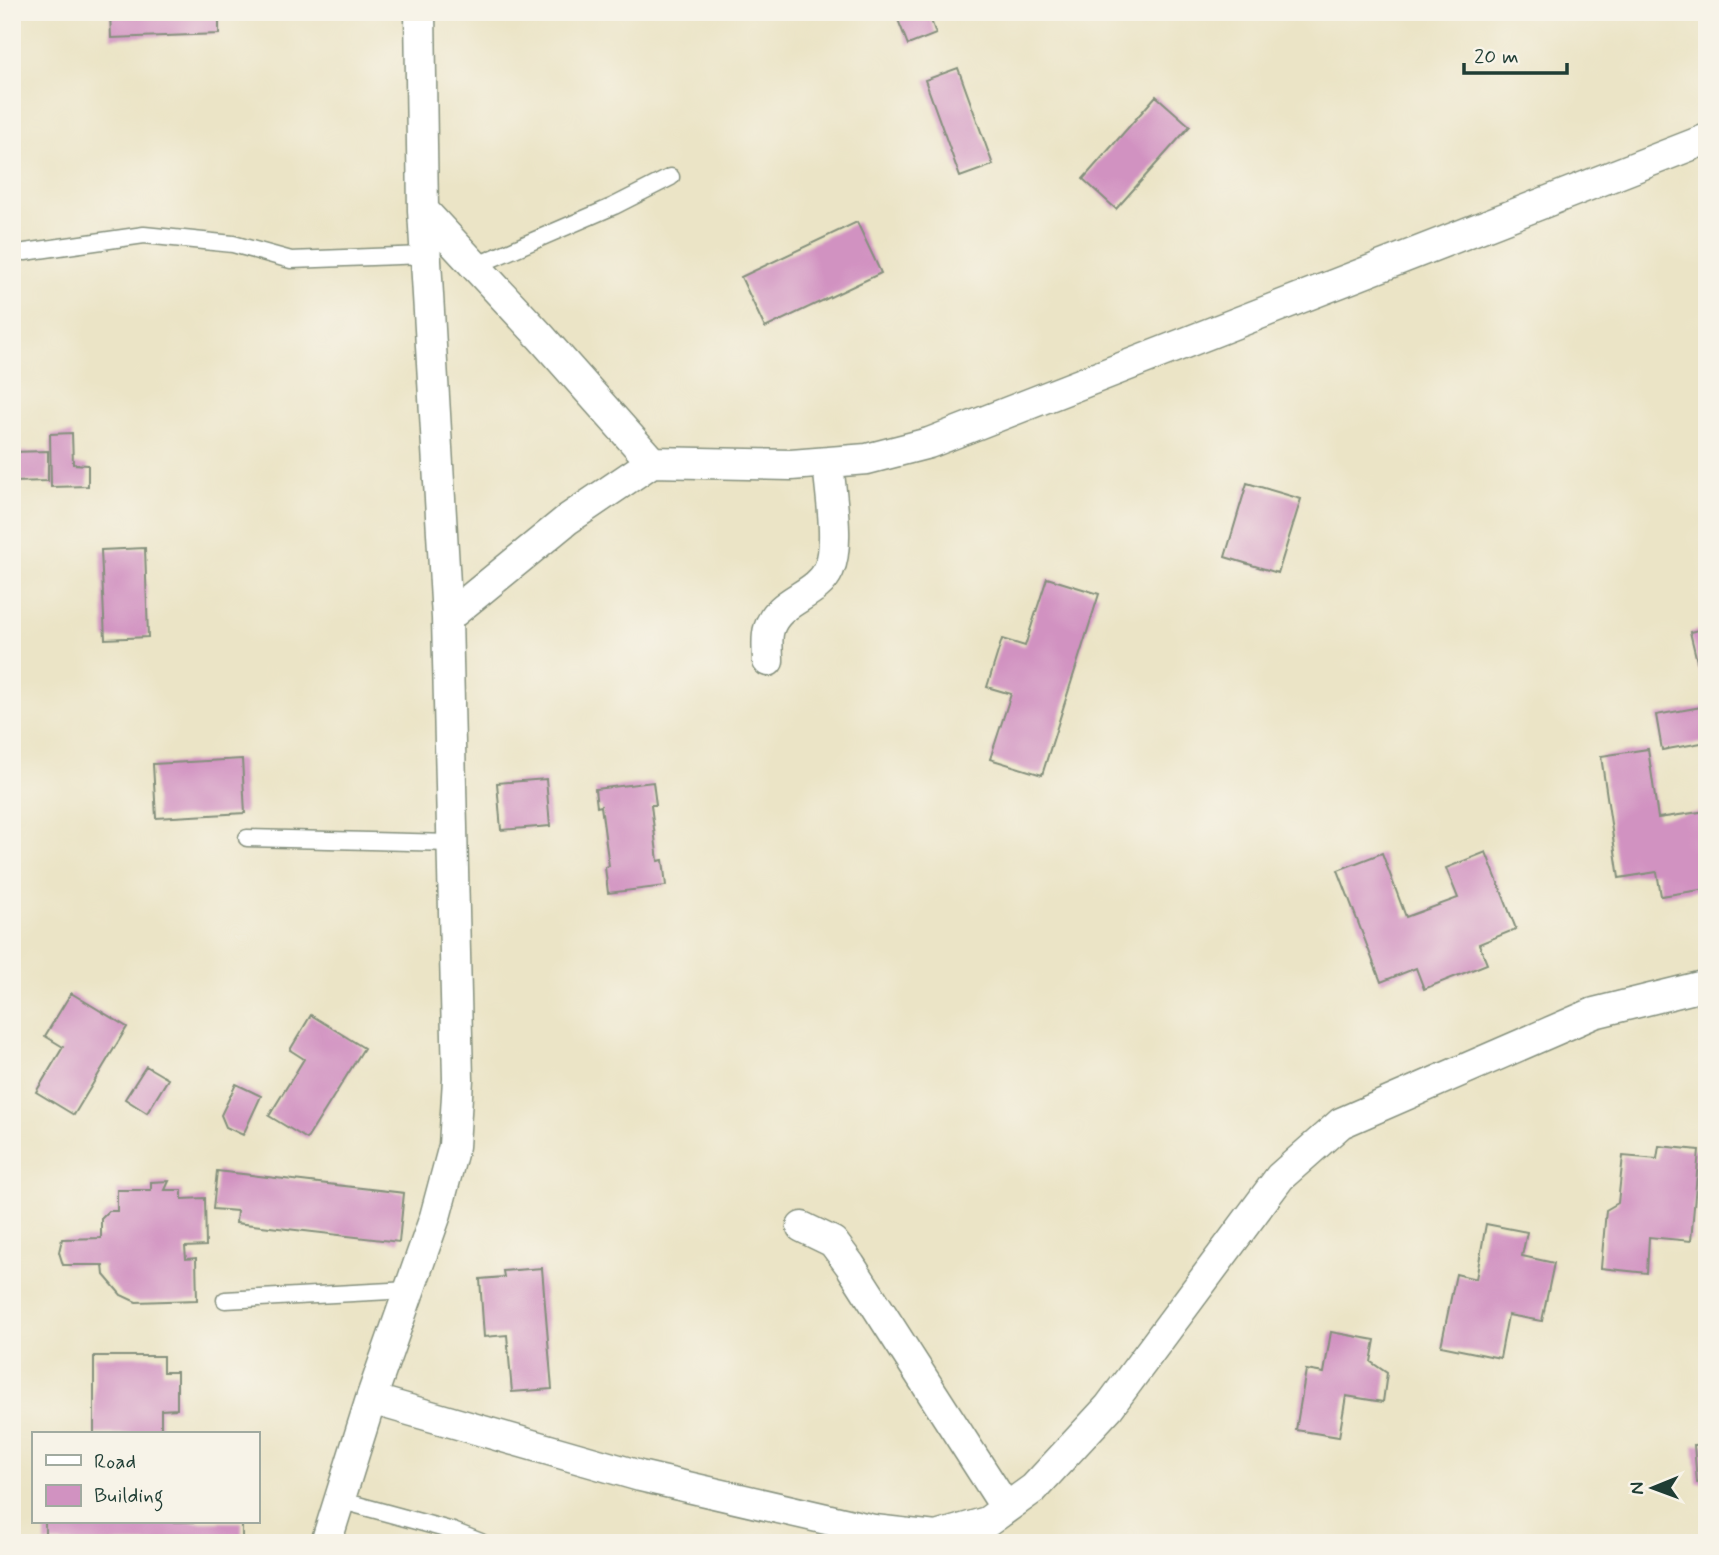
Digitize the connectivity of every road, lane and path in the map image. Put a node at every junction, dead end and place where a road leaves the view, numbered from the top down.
1 (420, 12) edge
2 (1707, 139) edge
3 (671, 177) dead end
4 (423, 210) junction
5 (25, 252) dead end
6 (425, 255) junction
7 (475, 266) junction
8 (652, 462) junction
9 (828, 462) junction
10 (447, 618) junction
11 (768, 661) dead end
12 (247, 838) dead end
13 (452, 843) junction
14 (1707, 985) edge
15 (802, 1227) dead end
16 (409, 1290) junction
17 (225, 1300) dead end
18 (371, 1399) junction
19 (340, 1500) junction
20 (1006, 1508) junction
21 (481, 1542) edge
22 (326, 1543) edge

1 - 4 street
2 - 9 street
3 - 7 lane
4 - 6 street
4 - 7 street
5 - 6 lane
6 - 10 street
7 - 8 street
8 - 9 street
8 - 10 street
9 - 11 street
10 - 13 street
12 - 13 lane
13 - 16 street
14 - 20 street
15 - 20 street
16 - 17 lane
16 - 18 street
18 - 19 street
18 - 20 street
19 - 21 lane
19 - 22 street

